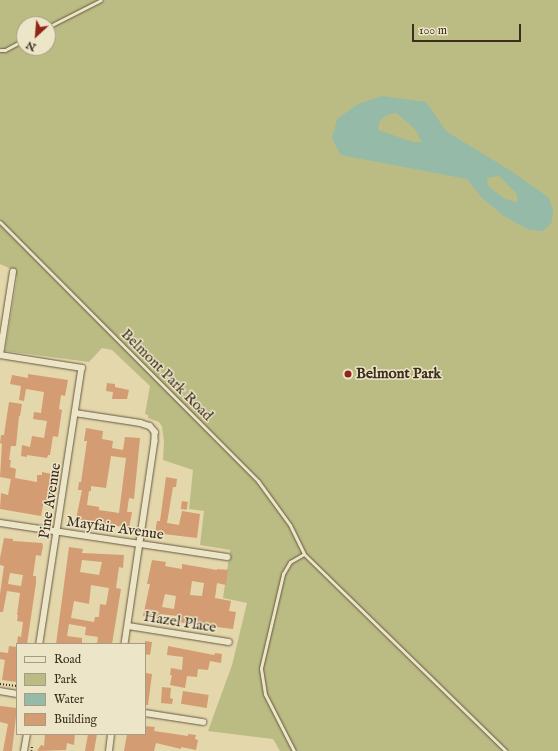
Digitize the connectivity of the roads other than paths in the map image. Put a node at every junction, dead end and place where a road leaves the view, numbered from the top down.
1 (102, 0) edge
2 (56, 24) edge
3 (16, 44) edge
4 (0, 50) edge
5 (0, 222) edge
6 (13, 272) dead end
7 (0, 355) edge
8 (76, 413) junction
9 (0, 523) edge
10 (57, 532) junction
11 (140, 544) junction
12 (304, 554) junction
13 (227, 557) dead end
14 (128, 626) junction
15 (229, 642) dead end
16 (40, 643) edge
17 (125, 643) edge
18 (0, 691) edge
19 (16, 694) edge
20 (146, 713) edge
21 (203, 722) dead end
22 (27, 735) edge
23 (111, 735) edge
24 (24, 751) edge
25 (109, 751) edge
26 (294, 751) edge
27 (506, 751) edge

1 - 2 lane
3 - 4 lane
5 - 12 lane, Belmont Park Road
6 - 7 street
7 - 8 street, Pine Avenue
8 - 10 street, Pine Avenue
8 - 11 street
9 - 10 street, Mayfair Avenue
10 - 11 street, Mayfair Avenue
10 - 16 street, Pine Avenue
11 - 13 street, Mayfair Avenue
11 - 14 street
12 - 26 lane
12 - 27 lane, Belmont Park Road
14 - 15 street, Hazel Place
14 - 17 street
18 - 19 street
20 - 21 street
22 - 24 street
23 - 25 street

